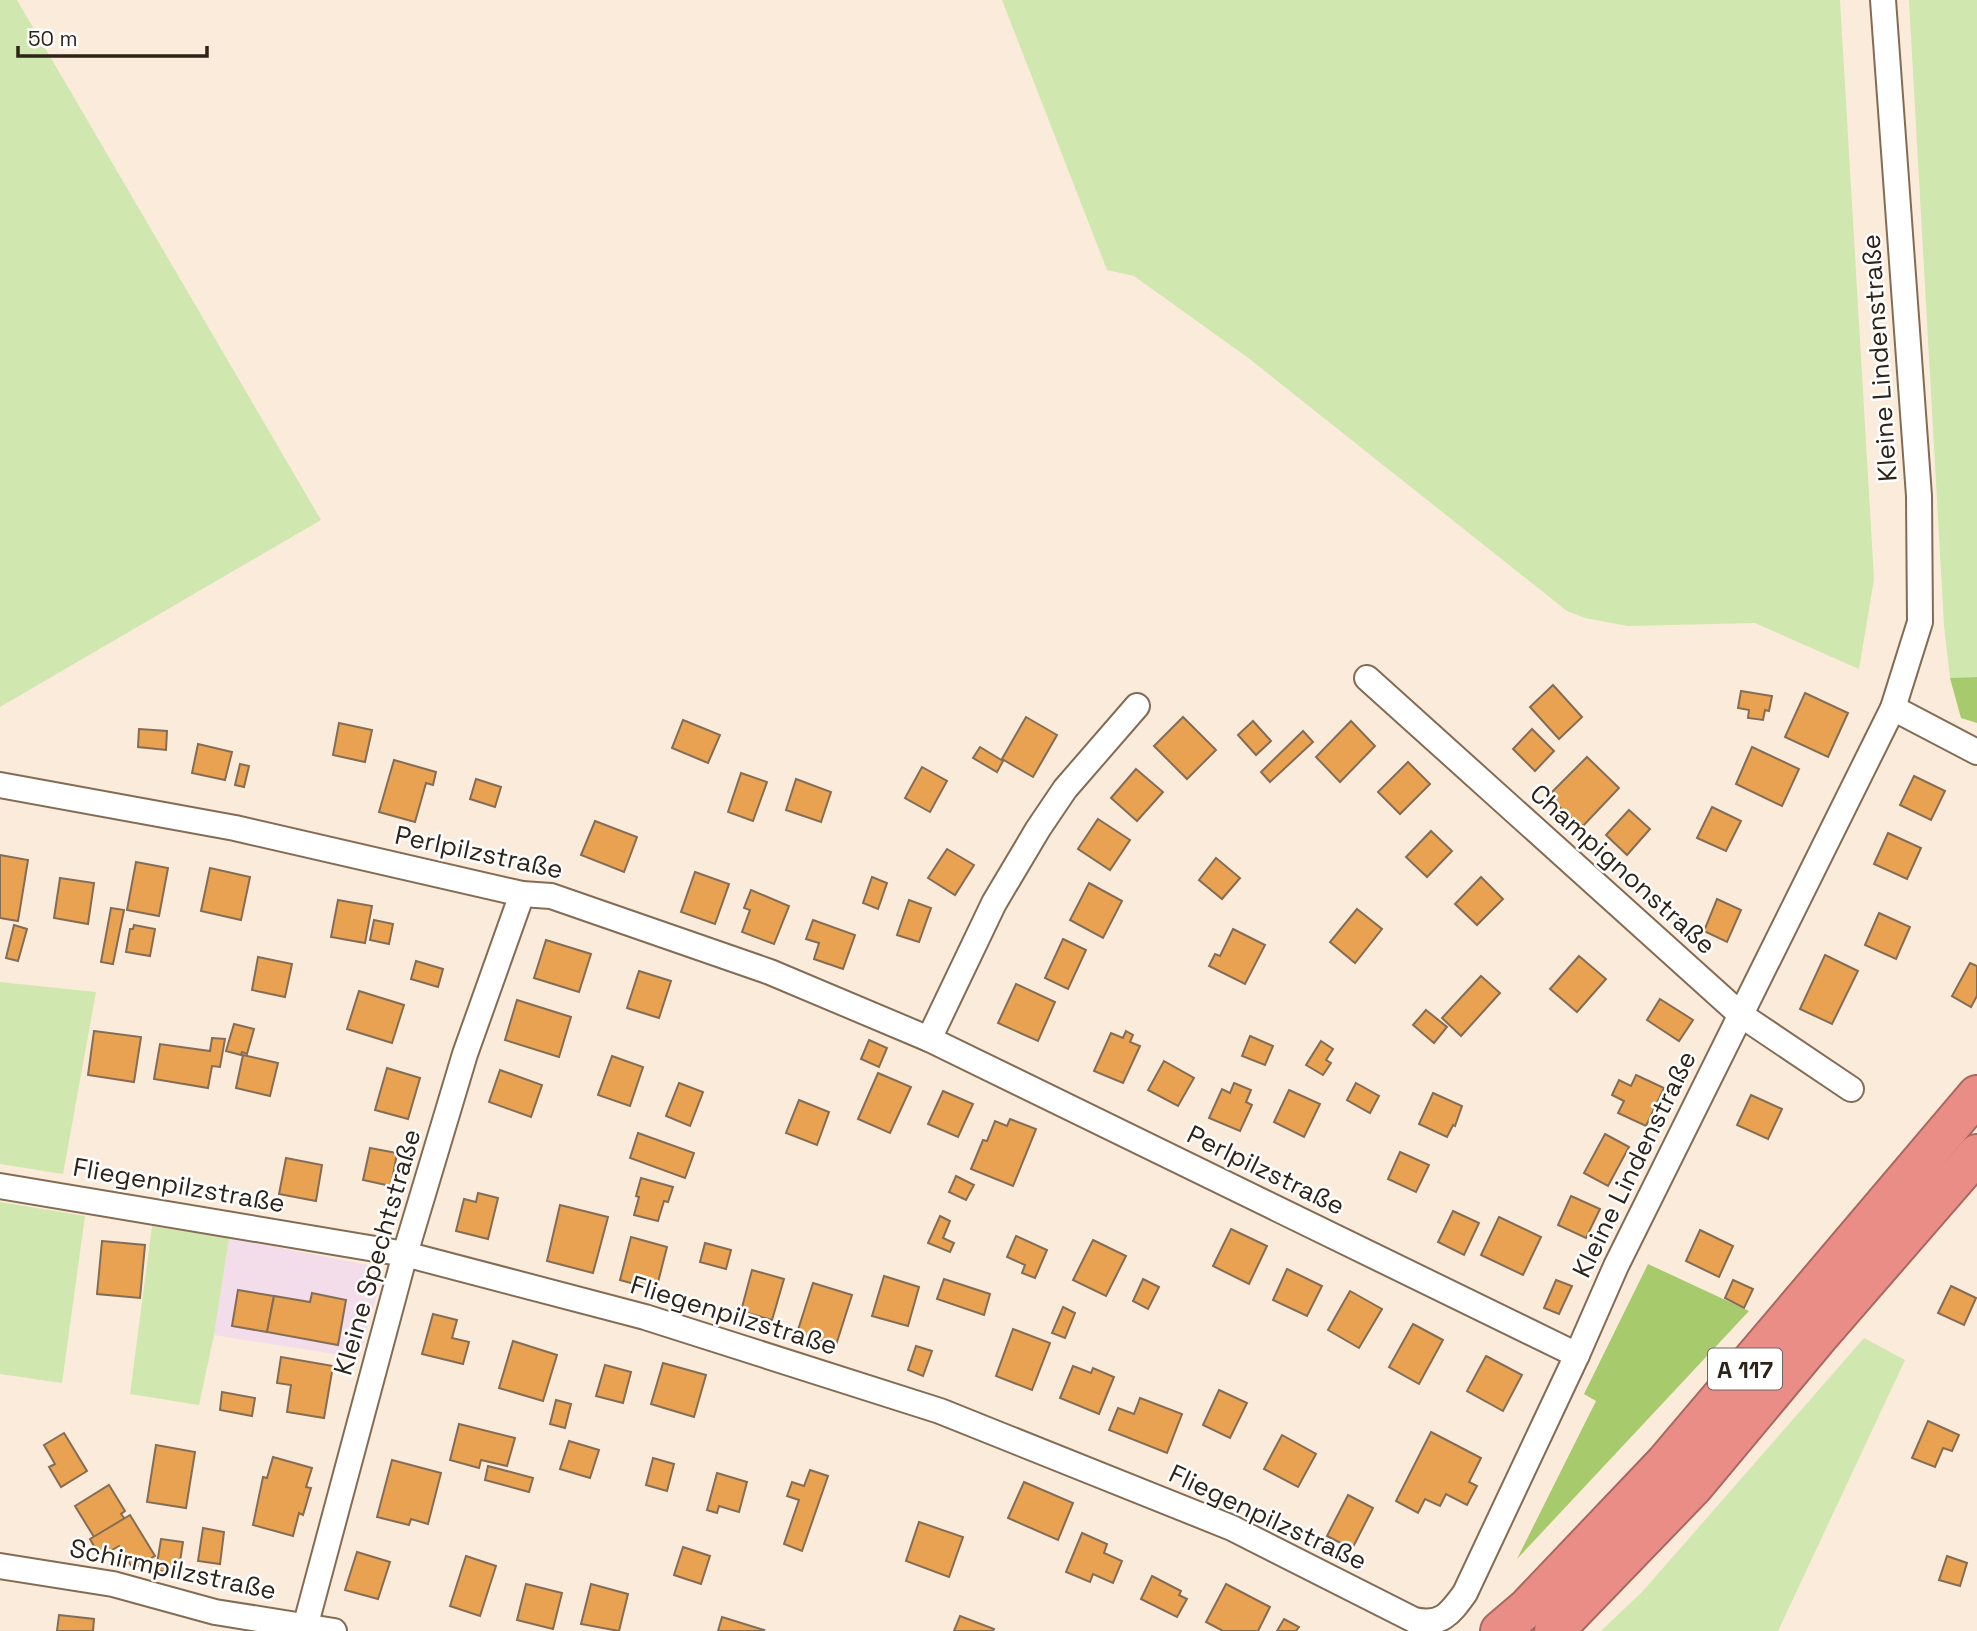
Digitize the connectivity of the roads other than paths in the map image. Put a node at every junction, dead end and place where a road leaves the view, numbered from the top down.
1 (1883, 0) edge
2 (1367, 678) dead end
3 (1137, 705) dead end
4 (1893, 708) junction
5 (1977, 752) edge
6 (0, 785) edge
7 (522, 894) junction
8 (1741, 1015) junction
9 (929, 1039) junction
10 (1851, 1089) dead end
11 (1977, 1095) edge
12 (1977, 1154) edge
13 (0, 1186) edge
14 (405, 1254) junction
15 (1577, 1355) junction
16 (0, 1566) edge
17 (1414, 1620) joint
18 (305, 1628) edge
19 (334, 1631) edge
20 (1500, 1631) edge
21 (1554, 1631) edge

1 - 4 street, Kleine Lindenstraße
2 - 8 street, Champignonstraße
3 - 9 street
4 - 5 street
4 - 8 street, Kleine Lindenstraße
6 - 7 street, Perlpilzstraße
7 - 9 street, Perlpilzstraße
7 - 14 street, Kleine Spechtstraße
8 - 10 street, Champignonstraße
8 - 15 street, Kleine Lindenstraße
9 - 15 street, Perlpilzstraße
11 - 20 highway, A 117
12 - 21 highway, A 117
13 - 14 street, Fliegenpilzstraße
14 - 17 street, Fliegenpilzstraße
14 - 18 street, Kleine Spechtstraße
15 - 17 street, Kleine Lindenstraße
16 - 18 street, Schirmpilzstraße
18 - 19 street, Schirmpilzstraße

